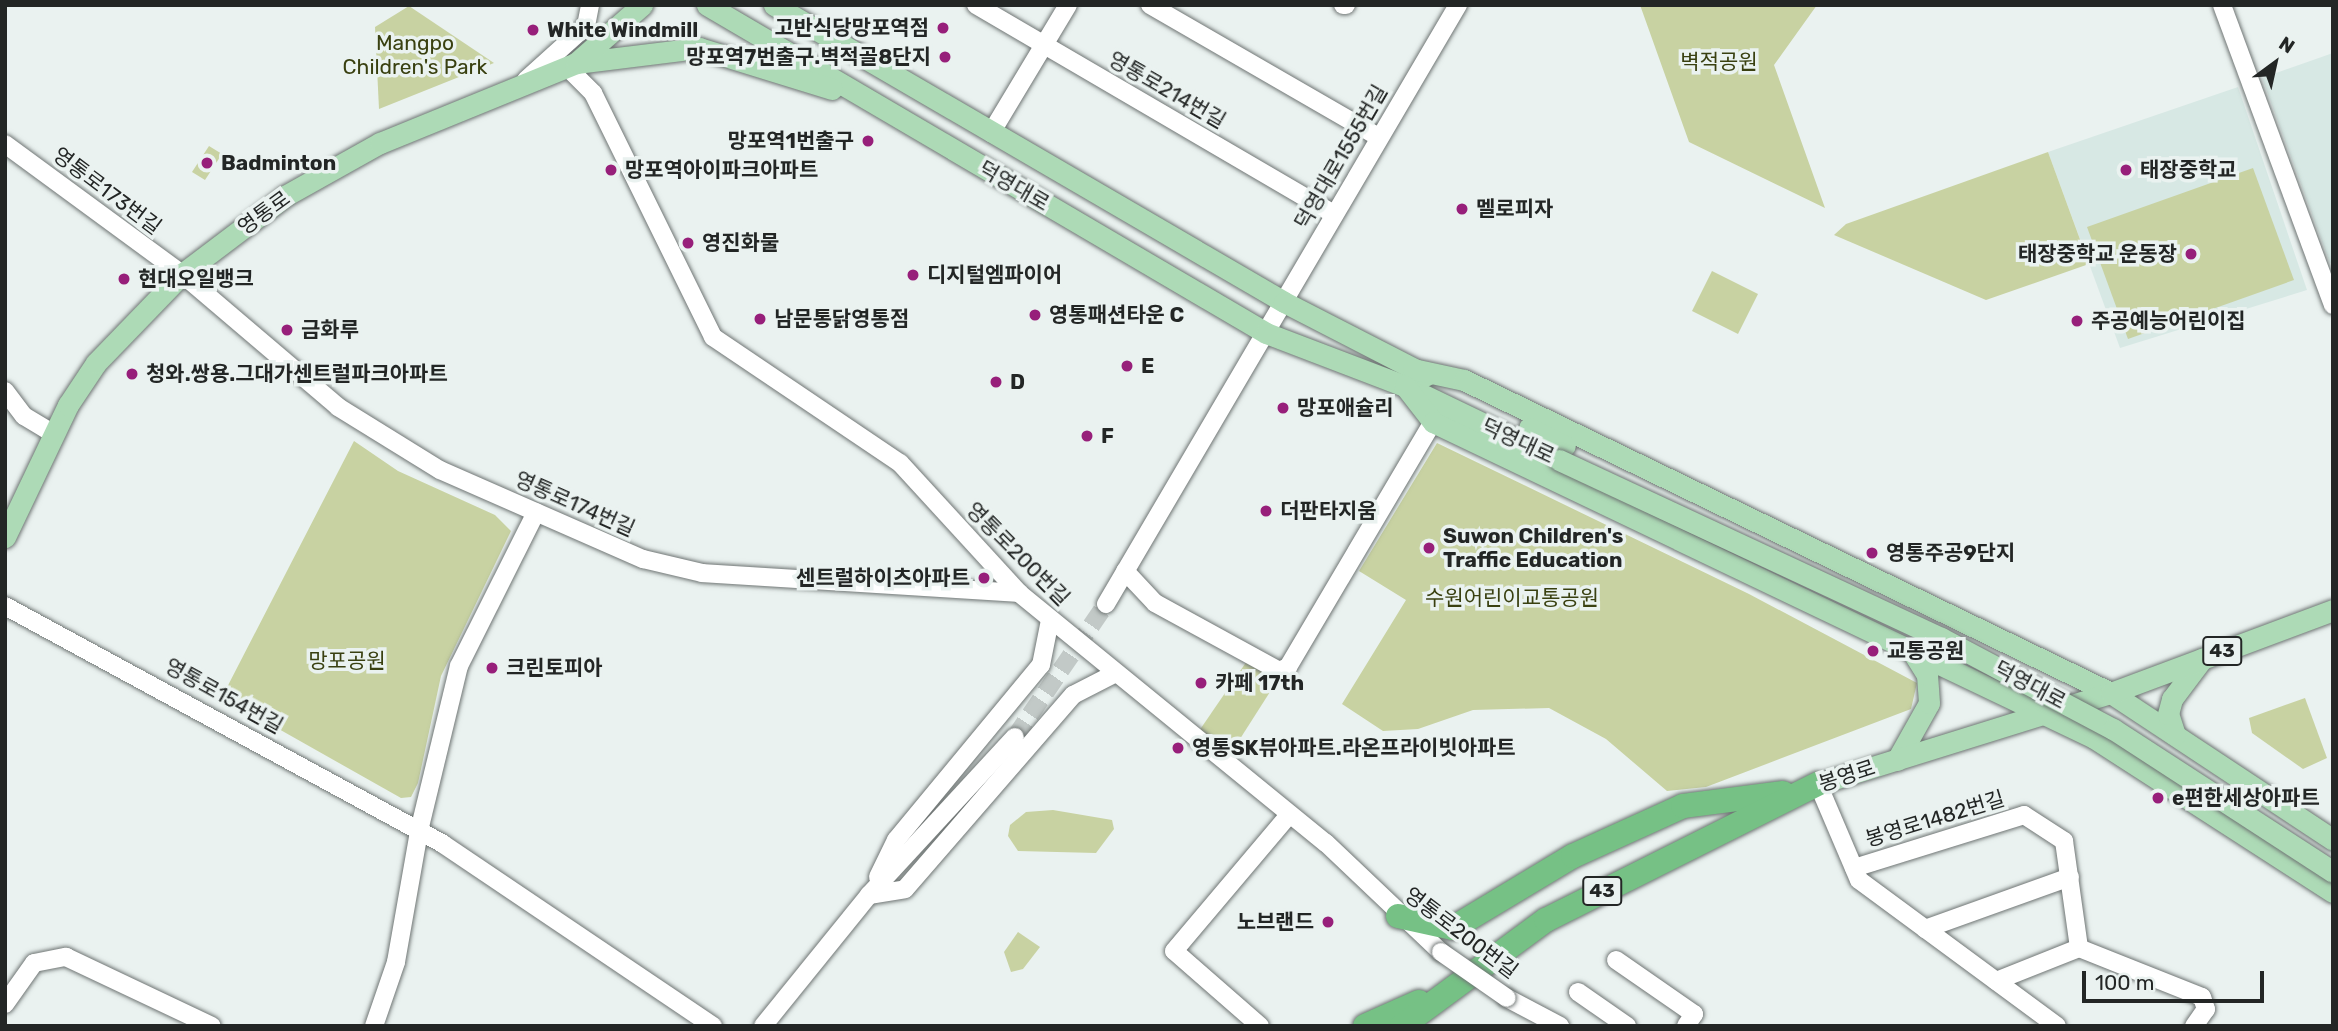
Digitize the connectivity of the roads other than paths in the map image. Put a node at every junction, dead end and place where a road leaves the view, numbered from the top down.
1 (590, 5) edge
2 (642, 5) edge
3 (707, 5) edge
4 (774, 5) edge
5 (976, 5) edge
6 (1068, 5) edge
7 (1150, 5) edge
8 (1458, 5) edge
9 (2222, 5) edge
10 (1044, 45) junction
11 (571, 65) junction
12 (522, 84) junction
13 (864, 99) junction
14 (991, 133) junction
15 (1377, 136) junction
16 (5, 144) edge
17 (1334, 214) junction
18 (182, 274) junction
19 (1284, 302) junction
20 (2333, 305) edge
21 (1266, 333) junction
22 (1409, 377) junction
23 (5, 391) edge
24 (12, 414) edge
25 (1433, 422) junction
26 (52, 433) junction
27 (1562, 453) junction
28 (536, 512) junction
29 (5, 537) edge
30 (1125, 571) junction
31 (1019, 593) junction
32 (1106, 604) tunnel mouth
33 (5, 606) edge
34 (2333, 610) edge
35 (1051, 620) junction
36 (1914, 654) junction
37 (2202, 659) junction
38 (1114, 674) junction
39 (2111, 693) junction
40 (2040, 716) junction
41 (2175, 736) junction
42 (1015, 737) tunnel mouth
43 (1896, 760) junction
44 (1811, 787) junction
45 (1289, 815) junction
46 (419, 831) junction
47 (2333, 840) edge
48 (2333, 858) edge
49 (1854, 868) junction
50 (2333, 872) edge
51 (2070, 877) junction
52 (2333, 892) edge
53 (869, 895) junction
54 (1398, 916) junction
55 (1925, 929) junction
56 (2079, 948) junction
57 (1616, 960) dead end
58 (1996, 981) junction
59 (1458, 985) junction
60 (1578, 992) dead end
61 (5, 1004) edge
62 (212, 1026) edge
63 (374, 1026) edge
64 (713, 1026) edge
65 (763, 1026) edge
66 (1260, 1026) edge
67 (1365, 1026) edge
68 (1402, 1026) edge
69 (1426, 1026) edge
70 (1560, 1026) edge
71 (1627, 1026) edge
72 (1686, 1026) edge
73 (2057, 1026) edge
74 (2194, 1026) edge

1 - 12 street
2 - 11 main road, 영통로
3 - 13 main road, 덕영대로
4 - 14 main road, 덕영대로
5 - 10 street, 영통로214번길
6 - 10 street
7 - 15 street
8 - 15 street, 덕영대로1555번길
9 - 20 street
10 - 14 street
10 - 17 street, 영통로214번길
11 - 12 main road, 영통로
11 - 13 main road
11 - 31 street, 영통로200번길
12 - 18 main road, 영통로
13 - 21 main road, 덕영대로
14 - 19 main road, 덕영대로
15 - 17 street, 덕영대로1555번길
16 - 18 street, 영통로173번길
17 - 19 street, 덕영대로1555번길
18 - 26 main road, 영통로
18 - 28 street, 영통로174번길
19 - 21 street, 덕영대로1555번길
19 - 22 main road, 덕영대로
21 - 22 main road, 덕영대로
21 - 30 street, 덕영대로1555번길
22 - 25 main road
22 - 27 main road, 덕영대로
22 - 39 main road
23 - 24 street
24 - 26 street
25 - 30 street
25 - 36 main road
26 - 29 main road, 영통로
27 - 48 main road, 덕영대로
27 - 50 main road, 덕영대로, bridge
28 - 31 street, 영통로174번길
28 - 46 street
30 - 32 street, 덕영대로1555번길
31 - 35 street, 영통로200번길
33 - 46 street, 영통로154번길
34 - 37 main road, 봉영로 / 43
35 - 38 street, 영통로200번길
35 - 53 street
36 - 40 main road
36 - 43 main road
37 - 39 main road, 봉영로 / 43
37 - 41 main road
38 - 45 street, 영통로200번길
38 - 53 street
39 - 40 main road, 봉영로 / 43
39 - 41 main road
40 - 43 main road, 봉영로 / 43
40 - 52 main road
41 - 47 main road
42 - 53 street
43 - 44 main road, 봉영로 / 43
44 - 49 street, 봉영로1482번길
44 - 54 highway
44 - 59 highway, 봉영로 / 43
45 - 54 street, 영통로200번길
45 - 66 street
46 - 63 street
46 - 64 street, 영통로154번길
49 - 51 street, 봉영로1482번길
49 - 55 street, 봉영로1482번길
51 - 55 street
51 - 56 street
53 - 65 street
54 - 70 street, 영통로200번길, bridge
55 - 58 street, 봉영로1482번길
56 - 58 street
56 - 74 street
57 - 72 street
58 - 73 street, 봉영로1482번길
59 - 67 highway
59 - 68 highway, 봉영로 / 43
59 - 69 highway
60 - 71 street
61 - 62 street

